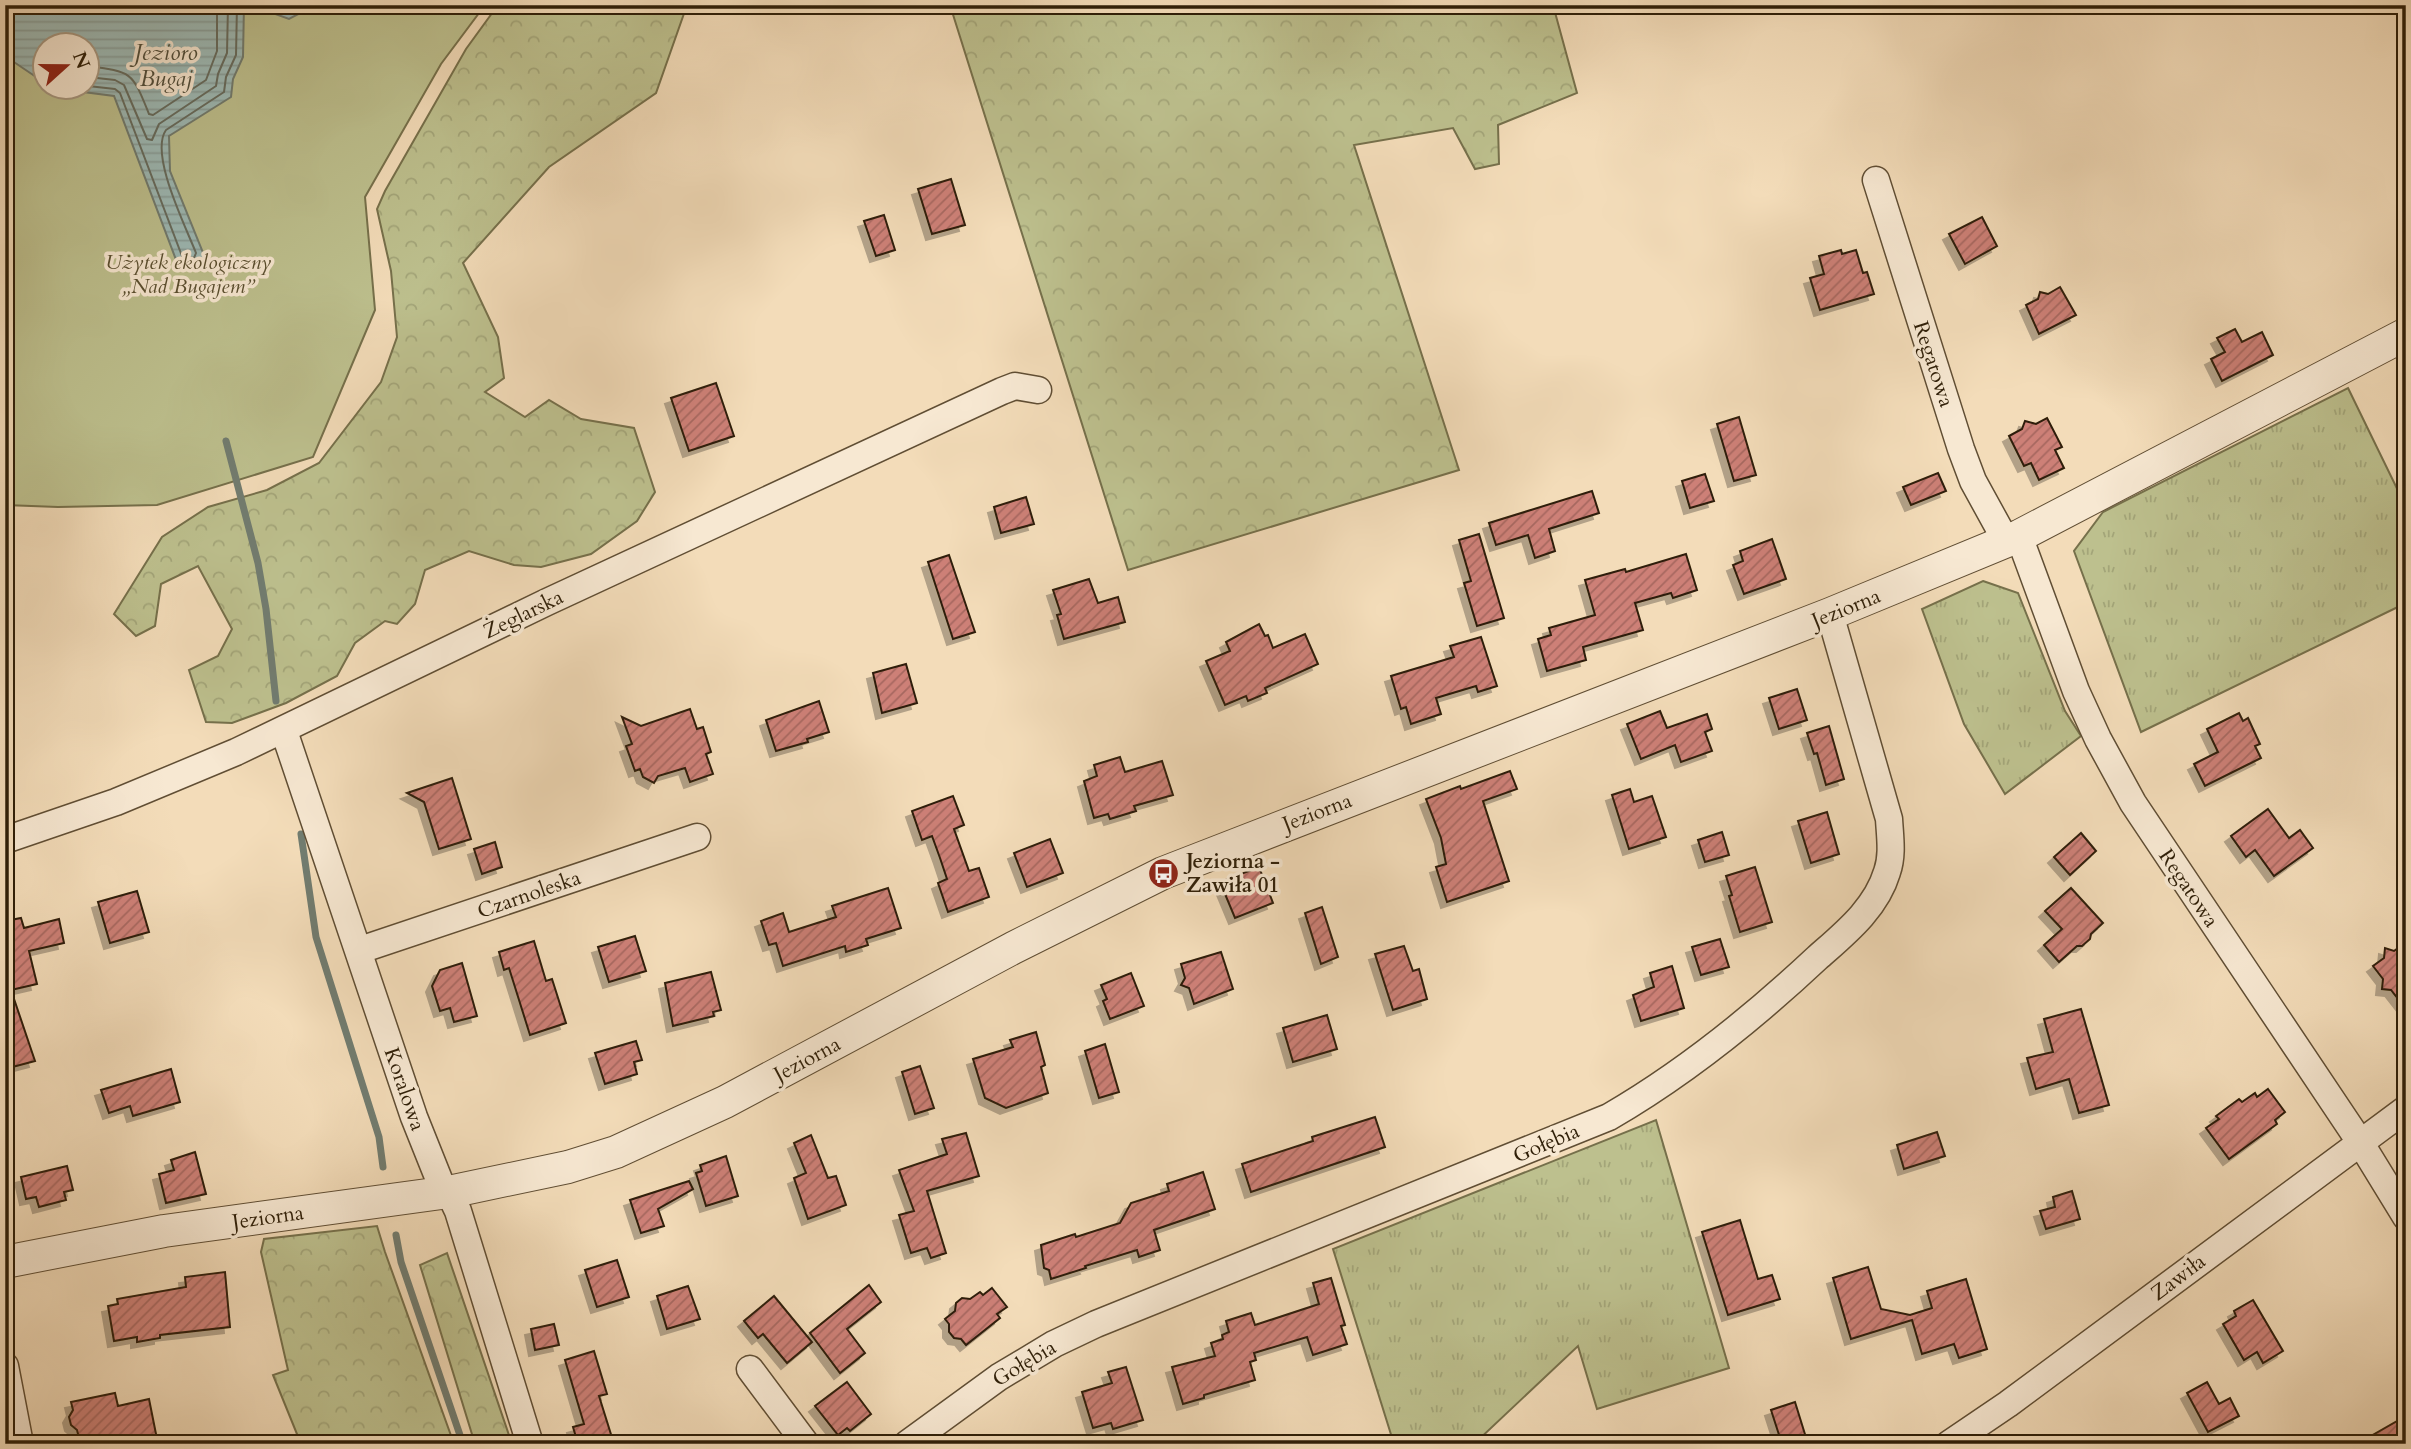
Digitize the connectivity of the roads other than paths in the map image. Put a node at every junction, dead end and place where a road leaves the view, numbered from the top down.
1 (1876, 180) dead end
2 (2406, 334) edge
3 (1038, 390) dead end
4 (2013, 539) junction
5 (1830, 614) junction
6 (284, 731) junction
7 (697, 837) dead end
8 (5, 840) edge
9 (360, 950) junction
10 (2406, 1109) edge
11 (2360, 1142) junction
12 (449, 1192) junction
13 (2406, 1217) edge
14 (5, 1262) edge
15 (5, 1366) edge
16 (750, 1370) dead end
17 (20, 1444) edge
18 (530, 1444) edge
19 (806, 1444) edge
20 (907, 1444) edge
21 (1949, 1444) edge

1 - 4 street, Regatowa
2 - 4 street, Jeziorna
3 - 6 street, Żeglarska
4 - 5 street, Jeziorna
4 - 11 street, Regatowa
5 - 12 street, Jeziorna
5 - 20 street, Gołębia
6 - 8 street, Żeglarska
6 - 9 street, Koralowa
7 - 9 street, Czarnoleska
9 - 12 street, Koralowa
10 - 11 street, Zawiła
11 - 13 street, Regatowa
11 - 21 street, Zawiła
12 - 14 street, Jeziorna
12 - 18 street, Koralowa
15 - 17 street
16 - 19 street

